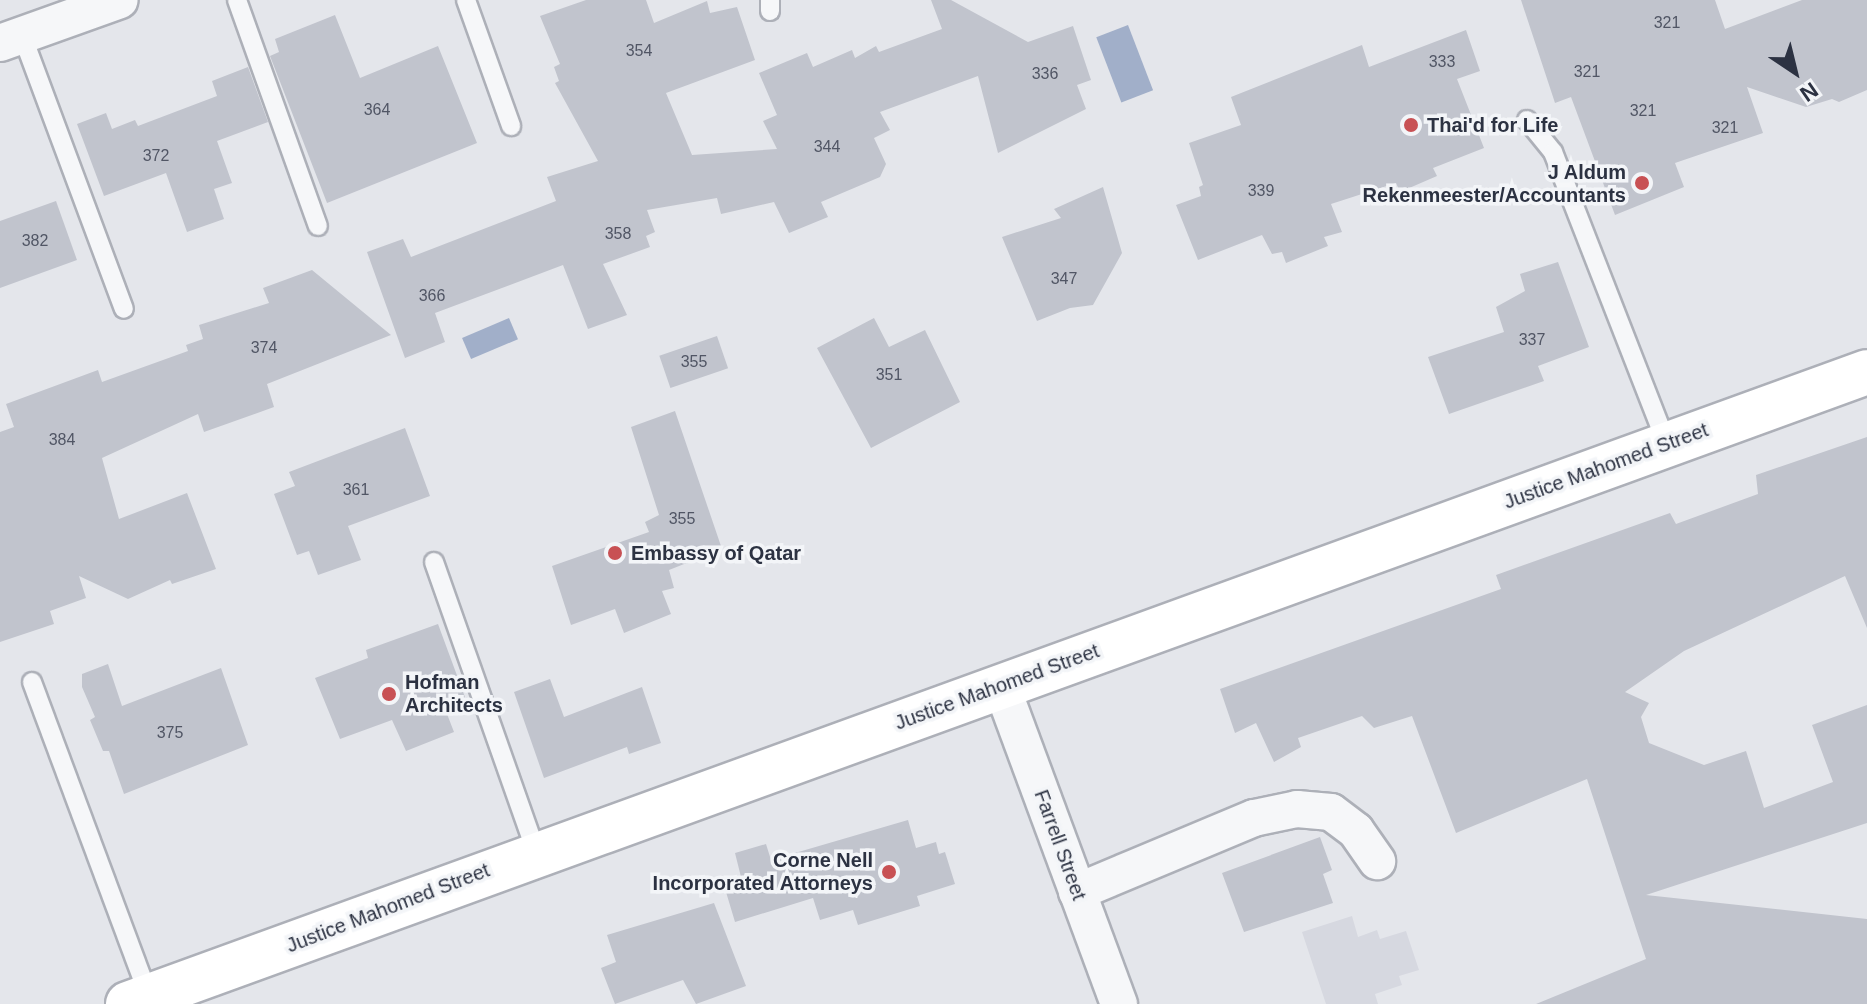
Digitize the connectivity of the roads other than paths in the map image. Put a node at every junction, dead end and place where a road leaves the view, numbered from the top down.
1 (120, 0) edge
2 (237, 0) edge
3 (466, 0) edge
4 (11, 39) edge
5 (1527, 120) dead end
6 (511, 126) dead end
7 (318, 226) dead end
8 (124, 309) dead end
9 (1867, 372) edge
10 (1667, 445) junction
11 (434, 562) dead end
12 (32, 682) dead end
13 (1001, 685) junction
14 (537, 855) junction
15 (1377, 861) dead end
16 (1077, 892) junction
17 (139, 1000) edge
18 (1119, 1004) edge

1 - 4 street
2 - 7 lane
3 - 6 lane
4 - 8 lane
5 - 10 lane
9 - 10 main road, Justice Mahomed Street
10 - 13 main road, Justice Mahomed Street
11 - 14 lane
12 - 17 lane
13 - 14 main road, Justice Mahomed Street
13 - 16 street, Farrell Street
14 - 17 main road, Justice Mahomed Street
15 - 16 street
16 - 18 street, Farrell Street

